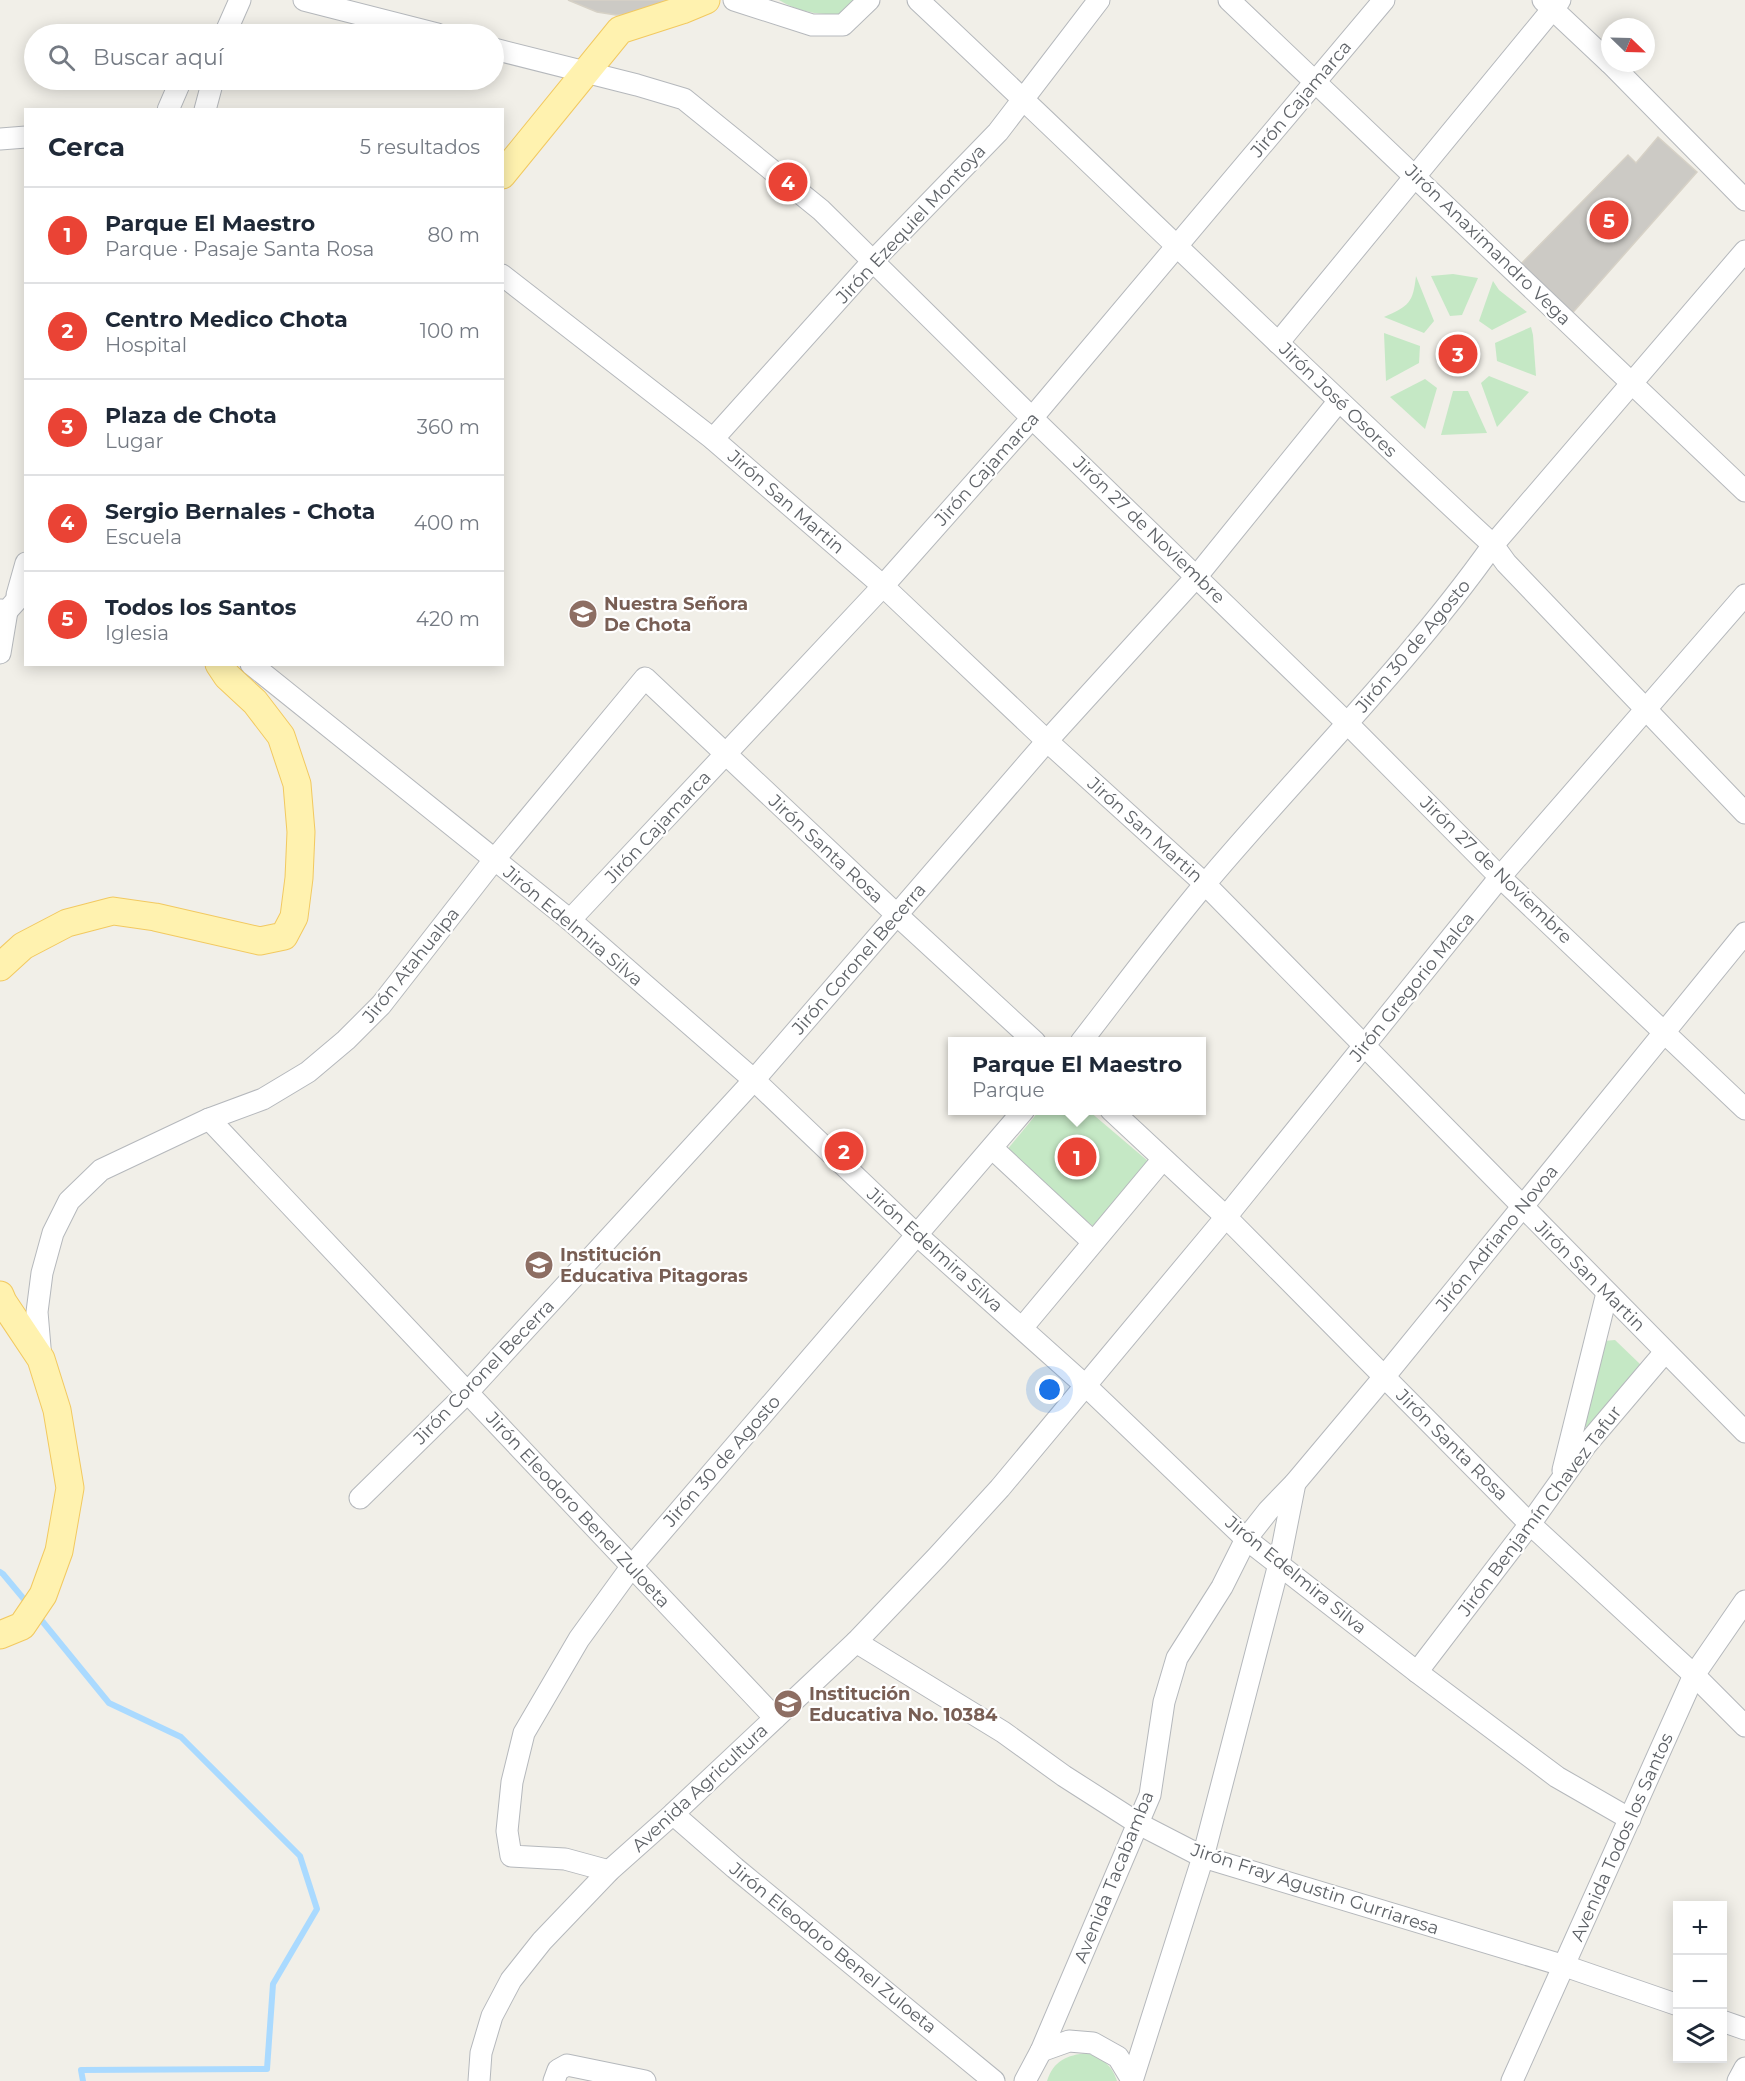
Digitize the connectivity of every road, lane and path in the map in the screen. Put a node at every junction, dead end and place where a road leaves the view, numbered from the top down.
1 (240, 0) edge
2 (304, 0) edge
3 (706, 0) edge
4 (734, 0) edge
5 (869, 0) edge
6 (918, 0) edge
7 (1099, 0) edge
8 (1229, 0) edge
9 (1384, 0) edge
10 (1552, 3) edge
11 (227, 24) edge
12 (398, 24) edge
13 (504, 52) edge
14 (1601, 54) edge
15 (1619, 72) edge
16 (584, 73) junction
17 (1316, 82) junction
18 (177, 90) edge
19 (210, 90) edge
20 (1024, 100) junction
21 (169, 108) edge
22 (206, 108) edge
23 (24, 137) edge
24 (0, 139) edge
25 (504, 173) edge
26 (1415, 176) junction
27 (1745, 200) edge
28 (1178, 246) junction
29 (1745, 251) edge
30 (873, 262) junction
31 (504, 277) edge
32 (1278, 343) junction
33 (1632, 382) junction
34 (1338, 402) junction
35 (1032, 418) junction
36 (713, 439) junction
37 (1745, 491) edge
38 (1493, 545) junction
39 (24, 568) edge
40 (1197, 576) junction
41 (24, 584) edge
42 (883, 586) junction
43 (1745, 595) edge
44 (8, 608) edge
45 (0, 653) edge
46 (220, 666) edge
47 (253, 666) edge
48 (645, 678) joint
49 (1647, 710) junction
50 (1348, 724) junction
51 (1047, 741) junction
52 (726, 755) junction
53 (1745, 813) edge
54 (494, 860) junction
55 (1500, 877) junction
56 (1205, 884) junction
57 (897, 915) junction
58 (570, 920) junction
59 (1745, 933) edge
60 (0, 967) edge
61 (1664, 1032) junction
62 (1031, 1037) edge
63 (1084, 1037) edge
64 (1364, 1047) junction
65 (754, 1080) junction
66 (1745, 1109) edge
67 (1020, 1115) edge
68 (1116, 1115) edge
69 (209, 1119) junction
70 (992, 1148) junction
71 (1163, 1159) junction
72 (1522, 1207) junction
73 (1226, 1217) junction
74 (917, 1235) junction
75 (1093, 1242) junction
76 (1607, 1293) junction
77 (0, 1295) edge
78 (1022, 1328) junction
79 (1665, 1352) junction
80 (41, 1359) junction
81 (1384, 1377) junction
82 (1086, 1386) junction
83 (467, 1393) junction
84 (1745, 1432) edge
85 (1560, 1482) junction
86 (1295, 1483) junction
87 (360, 1498) dead end
88 (1530, 1524) junction
89 (1246, 1539) junction
90 (1278, 1564) junction
91 (632, 1566) junction
92 (1745, 1601) edge
93 (11, 1631) edge
94 (856, 1642) junction
95 (1417, 1672) junction
96 (1694, 1676) junction
97 (775, 1718) junction
98 (1745, 1726) edge
99 (673, 1814) junction
100 (1630, 1819) junction
101 (1139, 1824) junction
102 (1203, 1857) junction
103 (609, 1871) junction
104 (1565, 1966) junction
105 (1673, 2004) edge
106 (1727, 2023) edge
107 (1745, 2029) edge
108 (1041, 2051) junction
109 (1745, 2068) edge
110 (479, 2081) edge
111 (554, 2081) edge
112 (645, 2081) edge
113 (994, 2081) edge
114 (1025, 2081) edge
115 (1132, 2081) edge
116 (1512, 2081) edge
117 (1738, 2081) edge

1 - 11 street
2 - 12 street
3 - 16 main road
4 - 5 street
6 - 20 street, Jirón José Osores
7 - 20 street, Jirón Ezequiel Montoya
8 - 17 street, Jirón Anaximandro Vega
9 - 17 street, Jirón Cajamarca
10 - 14 street
10 - 26 street
13 - 16 street, Jirón 27 de Noviembre
15 - 27 street
16 - 25 main road
16 - 30 street, Jirón 27 de Noviembre
17 - 26 street, Jirón Anaximandro Vega
17 - 28 street, Jirón Cajamarca
18 - 21 street
19 - 22 street
20 - 28 street, Jirón José Osores
20 - 30 street, Jirón Ezequiel Montoya
23 - 24 street
26 - 32 street
26 - 33 street, Jirón Anaximandro Vega
28 - 32 street, Jirón José Osores
28 - 35 street, Jirón Cajamarca
29 - 33 street, Jirón 30 de Agosto
30 - 35 street, Jirón 27 de Noviembre
30 - 36 street, Jirón Ezequiel Montoya
31 - 36 street, Jirón San Martin
32 - 34 street, Jirón José Osores
33 - 37 street, Jirón Anaximandro Vega
33 - 38 street, Jirón 30 de Agosto
34 - 38 street, Jirón José Osores
34 - 40 street, Jirón Coronel Becerra
35 - 40 street, Jirón 27 de Noviembre
35 - 42 street, Jirón Cajamarca
36 - 42 street, Jirón San Martin
38 - 49 street, Jirón José Osores
38 - 50 street, Jirón 30 de Agosto
39 - 44 street
40 - 50 street, Jirón 27 de Noviembre
40 - 51 street, Jirón Coronel Becerra
41 - 44 street
42 - 51 street, Jirón San Martin
42 - 52 street, Jirón Cajamarca
43 - 49 street, Jirón Gregorio Malca
44 - 45 street
46 - 60 main road
47 - 54 street, Jirón Edelmira Silva
48 - 52 street, Jirón Santa Rosa
48 - 54 street, Jirón Atahualpa
49 - 53 street, Jirón José Osores
49 - 55 street, Jirón Gregorio Malca
50 - 55 street, Jirón 27 de Noviembre
50 - 56 street, Jirón 30 de Agosto
51 - 56 street, Jirón San Martin
51 - 57 street, Jirón Coronel Becerra
52 - 57 street, Jirón Santa Rosa
52 - 58 street, Jirón Cajamarca
54 - 58 street, Jirón Edelmira Silva
54 - 69 street, Jirón Atahualpa
55 - 61 street, Jirón 27 de Noviembre
55 - 64 street, Jirón Gregorio Malca
56 - 63 street, Jirón 30 de Agosto
56 - 64 street, Jirón San Martin
57 - 62 street, Jirón Santa Rosa
57 - 65 street, Jirón Coronel Becerra
58 - 65 street, Jirón Edelmira Silva
59 - 61 street, Jirón Adriano Novoa
61 - 66 street, Jirón 27 de Noviembre
61 - 72 street, Jirón Adriano Novoa
64 - 72 street, Jirón San Martin
64 - 73 street, Jirón Gregorio Malca
65 - 74 street, Jirón Edelmira Silva
65 - 83 street, Jirón Coronel Becerra
67 - 70 street, Jirón 30 de Agosto
68 - 71 street, Jirón Santa Rosa
69 - 80 street, Jirón Atahualpa
69 - 83 street, Jirón Eleodoro Benel Zuloeta
70 - 74 street, Jirón 30 de Agosto
70 - 75 street
71 - 73 street, Jirón Santa Rosa
71 - 75 street
72 - 76 street, Jirón San Martin
72 - 81 street, Jirón Adriano Novoa
73 - 81 street, Jirón Santa Rosa
73 - 82 street, Jirón Gregorio Malca
74 - 78 street, Jirón Edelmira Silva
74 - 91 street, Jirón 30 de Agosto
75 - 78 street
76 - 79 street, Jirón San Martin
76 - 85 street
77 - 80 main road
78 - 82 street, Jirón Edelmira Silva
79 - 84 street, Jirón San Martin
79 - 85 street, Jirón Benjamín Chavez Tafur
80 - 93 main road
81 - 86 street, Jirón Adriano Novoa
81 - 88 street, Jirón Santa Rosa
82 - 89 street, Jirón Edelmira Silva
82 - 94 street, Avenida Agricultura
83 - 87 street, Jirón Coronel Becerra
83 - 91 street, Jirón Eleodoro Benel Zuloeta
85 - 88 street, Jirón Benjamín Chavez Tafur
86 - 89 street, Jirón Adriano Novoa
86 - 90 street
88 - 95 street, Jirón Benjamín Chavez Tafur
88 - 96 street, Jirón Santa Rosa
89 - 90 street, Jirón Edelmira Silva
89 - 101 street, Avenida Tacabamba
90 - 95 street, Jirón Edelmira Silva
90 - 102 street
91 - 97 street, Jirón Eleodoro Benel Zuloeta
91 - 103 street, Jirón 30 de Agosto
92 - 96 street, Avenida Todos los Santos
94 - 97 street, Avenida Agricultura
94 - 101 street, Jirón Fray Agustin Gurriaresa
95 - 100 street, Jirón Edelmira Silva
96 - 98 street, Jirón Santa Rosa
96 - 100 street, Avenida Todos los Santos
97 - 99 street, Avenida Agricultura
99 - 103 street, Avenida Agricultura
99 - 113 street, Jirón Eleodoro Benel Zuloeta
100 - 104 street, Avenida Todos los Santos
101 - 102 street, Jirón Fray Agustin Gurriaresa
101 - 108 street, Avenida Tacabamba
102 - 104 street, Jirón Fray Agustin Gurriaresa
102 - 115 street
103 - 110 street, Avenida Agricultura
104 - 105 street, Jirón Fray Agustin Gurriaresa
104 - 116 street, Avenida Todos los Santos
106 - 107 street
108 - 114 street, Avenida Tacabamba
108 - 115 street
109 - 117 street
111 - 112 street

